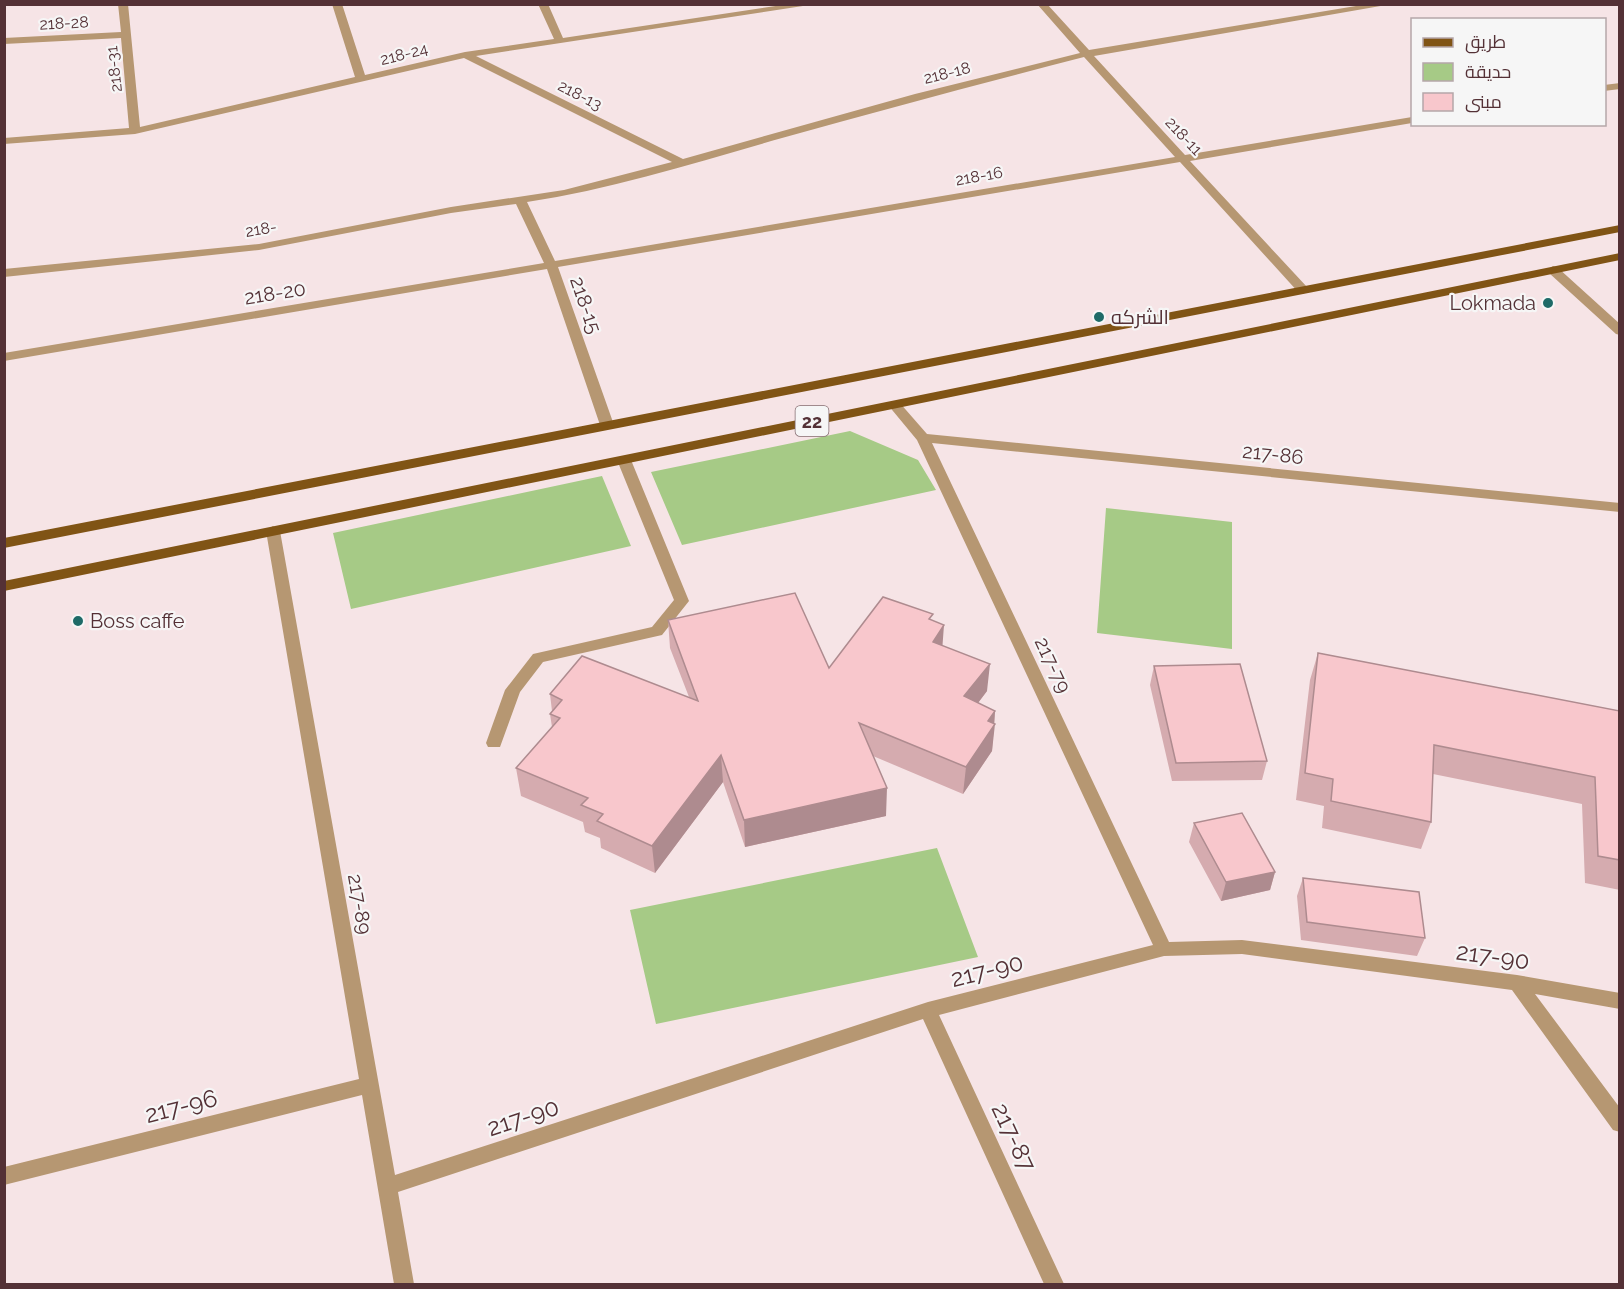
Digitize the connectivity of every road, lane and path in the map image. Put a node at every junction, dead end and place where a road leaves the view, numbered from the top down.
1 (123, 4) edge
2 (337, 4) edge
3 (543, 4) edge
4 (812, 4) edge
5 (1041, 4) edge
6 (1388, 4) edge
7 (795, 6) edge
8 (125, 35) junction
9 (559, 39) junction
10 (4, 41) edge
11 (1086, 54) junction
12 (465, 55) junction
13 (361, 80) junction
14 (1411, 120) edge
15 (135, 131) junction
16 (4, 141) edge
17 (1183, 159) junction
18 (682, 163) junction
19 (520, 200) junction
20 (1620, 228) edge
21 (1620, 256) edge
22 (552, 265) junction
23 (1553, 270) junction
24 (4, 273) edge
25 (1303, 290) junction
26 (1620, 331) edge
27 (4, 357) edge
28 (894, 405) junction
29 (607, 425) junction
30 (923, 438) junction
31 (624, 460) junction
32 (1620, 508) edge
33 (273, 531) junction
34 (4, 543) edge
35 (4, 586) edge
36 (495, 743) dead end
37 (1164, 950) junction
38 (1517, 983) junction
39 (1620, 1001) edge
40 (928, 1010) junction
41 (370, 1085) junction
42 (1620, 1124) edge
43 (4, 1176) edge
44 (388, 1186) junction
45 (404, 1284) edge
46 (1054, 1284) edge

1 - 8 street, 218-31
2 - 13 street
3 - 9 street
4 - 7 street, 218-24
5 - 11 street, 218-11
6 - 11 street, 218-18
7 - 9 street, 218-24
8 - 10 street, 218-28
8 - 15 street, 218-31
9 - 12 street, 218-24
11 - 17 street, 218-11
11 - 18 street, 218-18
12 - 13 street, 218-24
12 - 18 street, 218-13
13 - 15 street, 218-24
14 - 17 street, 218-16
15 - 16 street, 218-24
17 - 22 street, 218-16
17 - 25 street, 218-11
18 - 19 street, 218-18
19 - 22 street, 218-15
19 - 24 street, 218-
20 - 25 main road, 22
21 - 23 main road, 22
22 - 27 street, 218-20
22 - 29 street, 218-15
23 - 26 street
23 - 28 main road, 22
25 - 29 main road, 22
28 - 30 street, 217-79
28 - 31 main road, 22
29 - 34 main road, 22
30 - 32 street, 217-86
30 - 37 street, 217-79
31 - 33 main road, 22
31 - 36 street
33 - 35 main road, 22
33 - 41 street, 217-89
37 - 38 street, 217-90
37 - 40 street, 217-90
38 - 39 street, 217-90
38 - 42 street
40 - 44 street, 217-90
40 - 46 street, 217-87
41 - 43 street, 217-96
41 - 44 street, 217-89
44 - 45 street, 217-89

